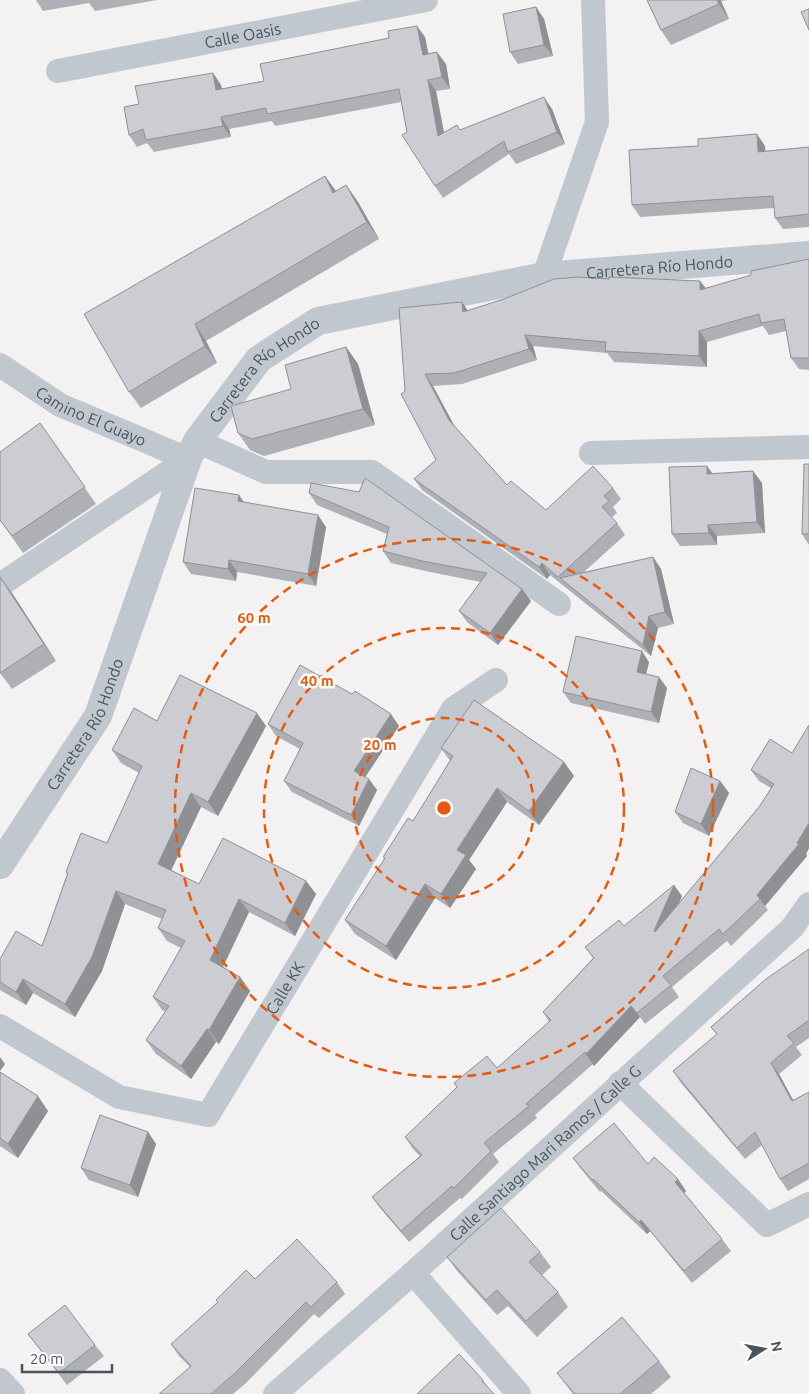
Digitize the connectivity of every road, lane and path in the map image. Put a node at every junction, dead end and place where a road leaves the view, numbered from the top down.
1 (426, 0) edge
2 (593, 0) edge
3 (58, 71) dead end
4 (809, 255) edge
5 (544, 276) junction
6 (0, 365) edge
7 (809, 448) edge
8 (192, 450) junction
9 (590, 452) dead end
10 (0, 585) edge
11 (559, 604) dead end
12 (496, 680) dead end
13 (0, 865) edge
14 (809, 904) edge
15 (0, 1026) edge
16 (620, 1083) junction
17 (809, 1204) edge
18 (413, 1273) junction
19 (0, 1380) edge
20 (13, 1394) edge
21 (274, 1394) edge
22 (519, 1394) edge

1 - 3 street, Calle Oasis
2 - 5 street
4 - 5 street, Carretera Río Hondo
5 - 8 street, Carretera Río Hondo
6 - 8 street, Camino El Guayo
7 - 9 street
8 - 10 street
8 - 11 street, Camino El Guayo
8 - 13 street, Carretera Río Hondo
12 - 15 street, Calle KK
14 - 16 street, Calle Santiago Mari Ramos / Calle G
16 - 17 street
16 - 18 street, Calle Santiago Mari Ramos / Calle G
18 - 21 street, Calle Santiago Mari Ramos / Calle G
18 - 22 street
19 - 20 street

